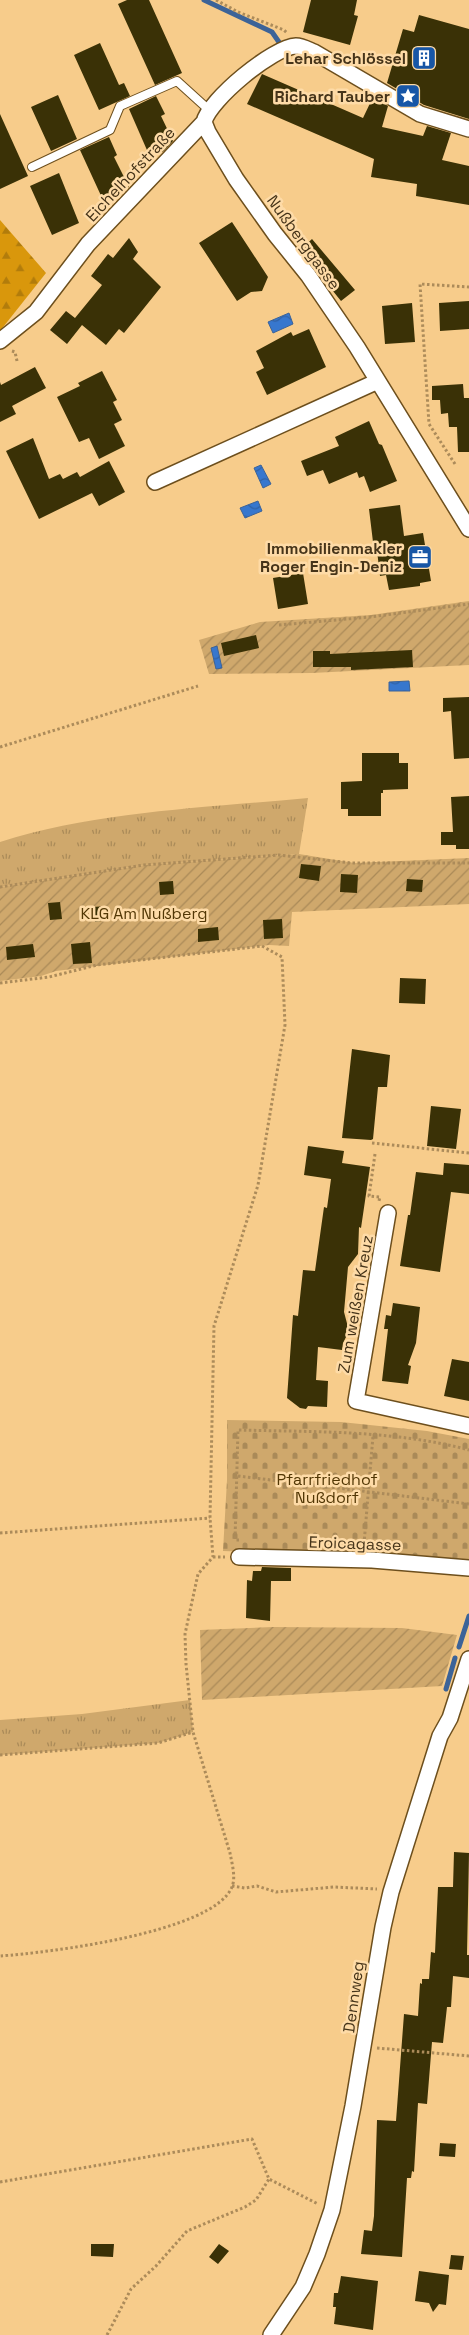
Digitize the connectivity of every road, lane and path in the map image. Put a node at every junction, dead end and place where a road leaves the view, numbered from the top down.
1 (216, 0) edge
2 (296, 46) junction
3 (207, 116) junction
4 (469, 129) edge
5 (32, 167) dead end
6 (469, 287) edge
7 (0, 341) edge
8 (378, 381) junction
9 (438, 438) junction
10 (436, 443) dead end
11 (455, 464) dead end
12 (155, 482) dead end
13 (469, 529) edge
14 (469, 604) edge
15 (279, 625) dead end
16 (198, 686) dead end
17 (0, 747) edge
18 (469, 863) edge
19 (0, 887) edge
20 (0, 983) edge
21 (372, 1143) dead end
22 (469, 1153) edge
23 (375, 1154) dead end
24 (388, 1212) joint
25 (469, 1426) edge
26 (373, 1436) junction
27 (469, 1450) edge
28 (238, 1476) junction
29 (368, 1492) junction
30 (469, 1504) edge
31 (210, 1518) junction
32 (0, 1533) edge
33 (235, 1540) dead end
34 (364, 1544) dead end
35 (239, 1557) dead end
36 (469, 1568) edge
37 (469, 1659) edge
38 (193, 1732) junction
39 (0, 1756) edge
40 (232, 1886) junction
41 (391, 1892) junction
42 (0, 1956) edge
43 (364, 2047) junction
44 (469, 2056) edge
45 (269, 2179) junction
46 (0, 2182) edge
47 (332, 2210) junction
48 (107, 2335) edge
49 (271, 2335) edge

1 - 2 path
2 - 3 street, Eichelhofstraße
2 - 4 street
3 - 5 lane
3 - 7 street, Eichelhofstraße
3 - 8 street, Nußberggasse
6 - 9 path
8 - 12 street
8 - 13 street, Nußberggasse
9 - 10 path
9 - 11 path
14 - 15 path
16 - 17 path
18 - 19 path
20 - 31 path
21 - 22 path
23 - 24 path
24 - 25 street, Zum weißen Kreuz
26 - 27 path
26 - 28 path
26 - 29 path
28 - 29 path
28 - 33 path
29 - 30 path
29 - 34 path
31 - 32 path
31 - 38 path
35 - 36 street, Eroicagasse
37 - 41 street, Dennweg
38 - 39 path
38 - 40 path
40 - 41 path
40 - 42 path
41 - 43 street, Dennweg
43 - 44 path
43 - 47 street, Dennweg
45 - 46 path
45 - 47 path
45 - 48 path
47 - 49 street, Dennweg

